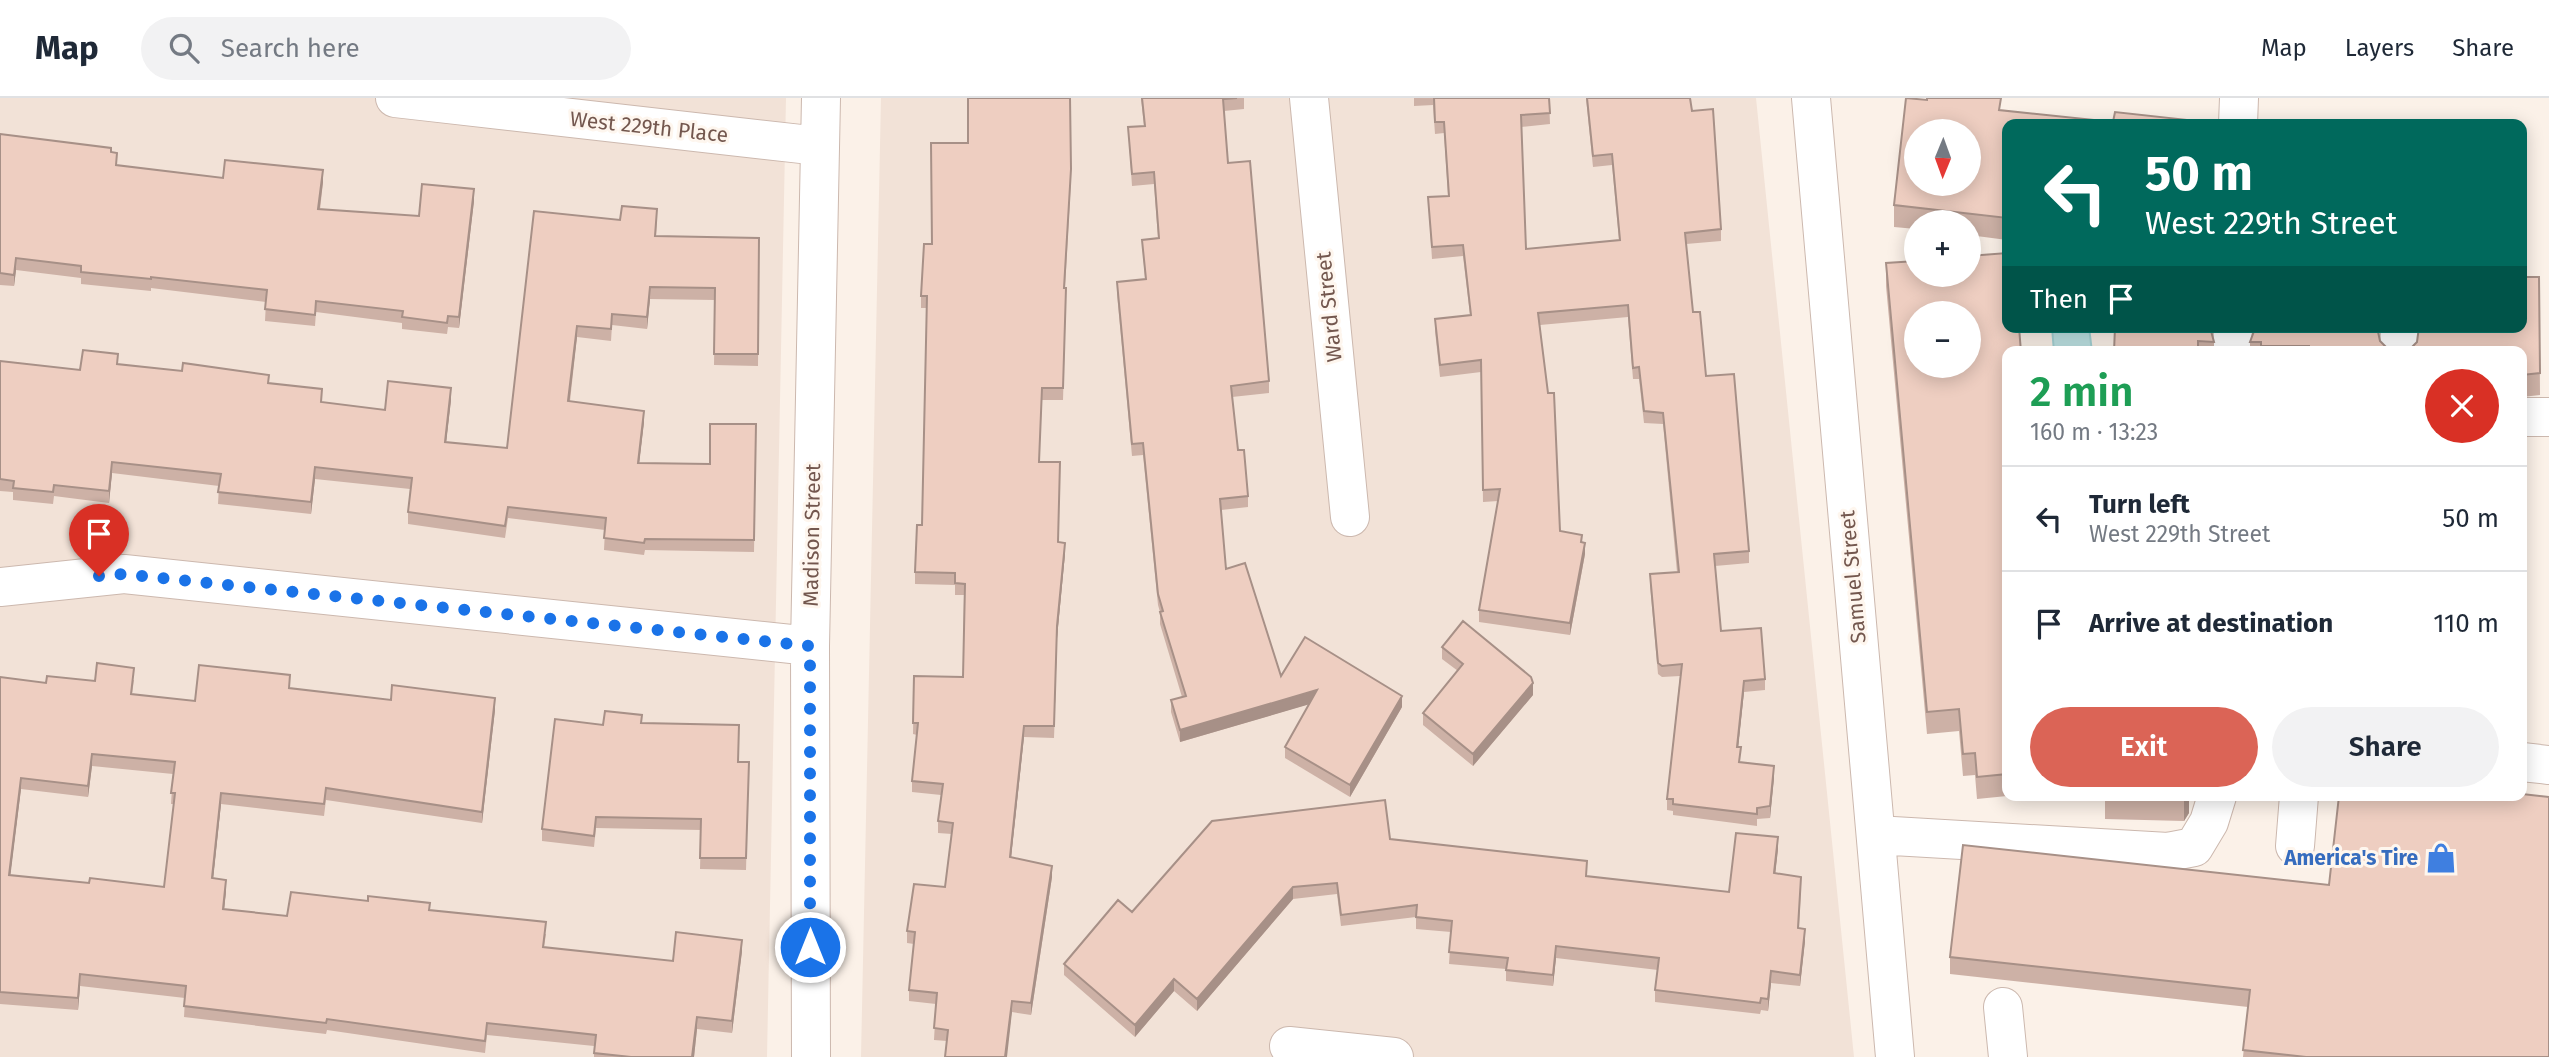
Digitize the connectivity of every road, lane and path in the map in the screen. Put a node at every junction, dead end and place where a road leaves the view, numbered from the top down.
1 (395, 98) edge
2 (821, 98) edge
3 (1309, 98) edge
4 (1811, 98) edge
5 (2239, 98) edge
6 (2238, 119) edge
7 (819, 146) junction
8 (2527, 417) edge
9 (2549, 418) edge
10 (1350, 517) dead end
11 (0, 587) edge
12 (810, 646) junction
13 (2527, 763) edge
14 (2549, 765) edge
15 (2215, 801) edge
16 (2300, 801) edge
17 (1876, 835) junction
18 (2295, 846) dead end
19 (2003, 1007) dead end
20 (1289, 1046) dead end
21 (811, 1057) edge
22 (1394, 1057) edge
23 (1895, 1057) edge
24 (2008, 1057) edge

1 - 7 street, West 229th Place
2 - 7 street, Madison Street
3 - 10 street, Ward Street
4 - 17 street, Samuel Street
5 - 6 street
7 - 12 street, Madison Street
8 - 9 street
11 - 12 street
12 - 21 street, Madison Street
13 - 14 street
15 - 17 street
16 - 18 street
17 - 23 street, Samuel Street
19 - 24 street
20 - 22 street

